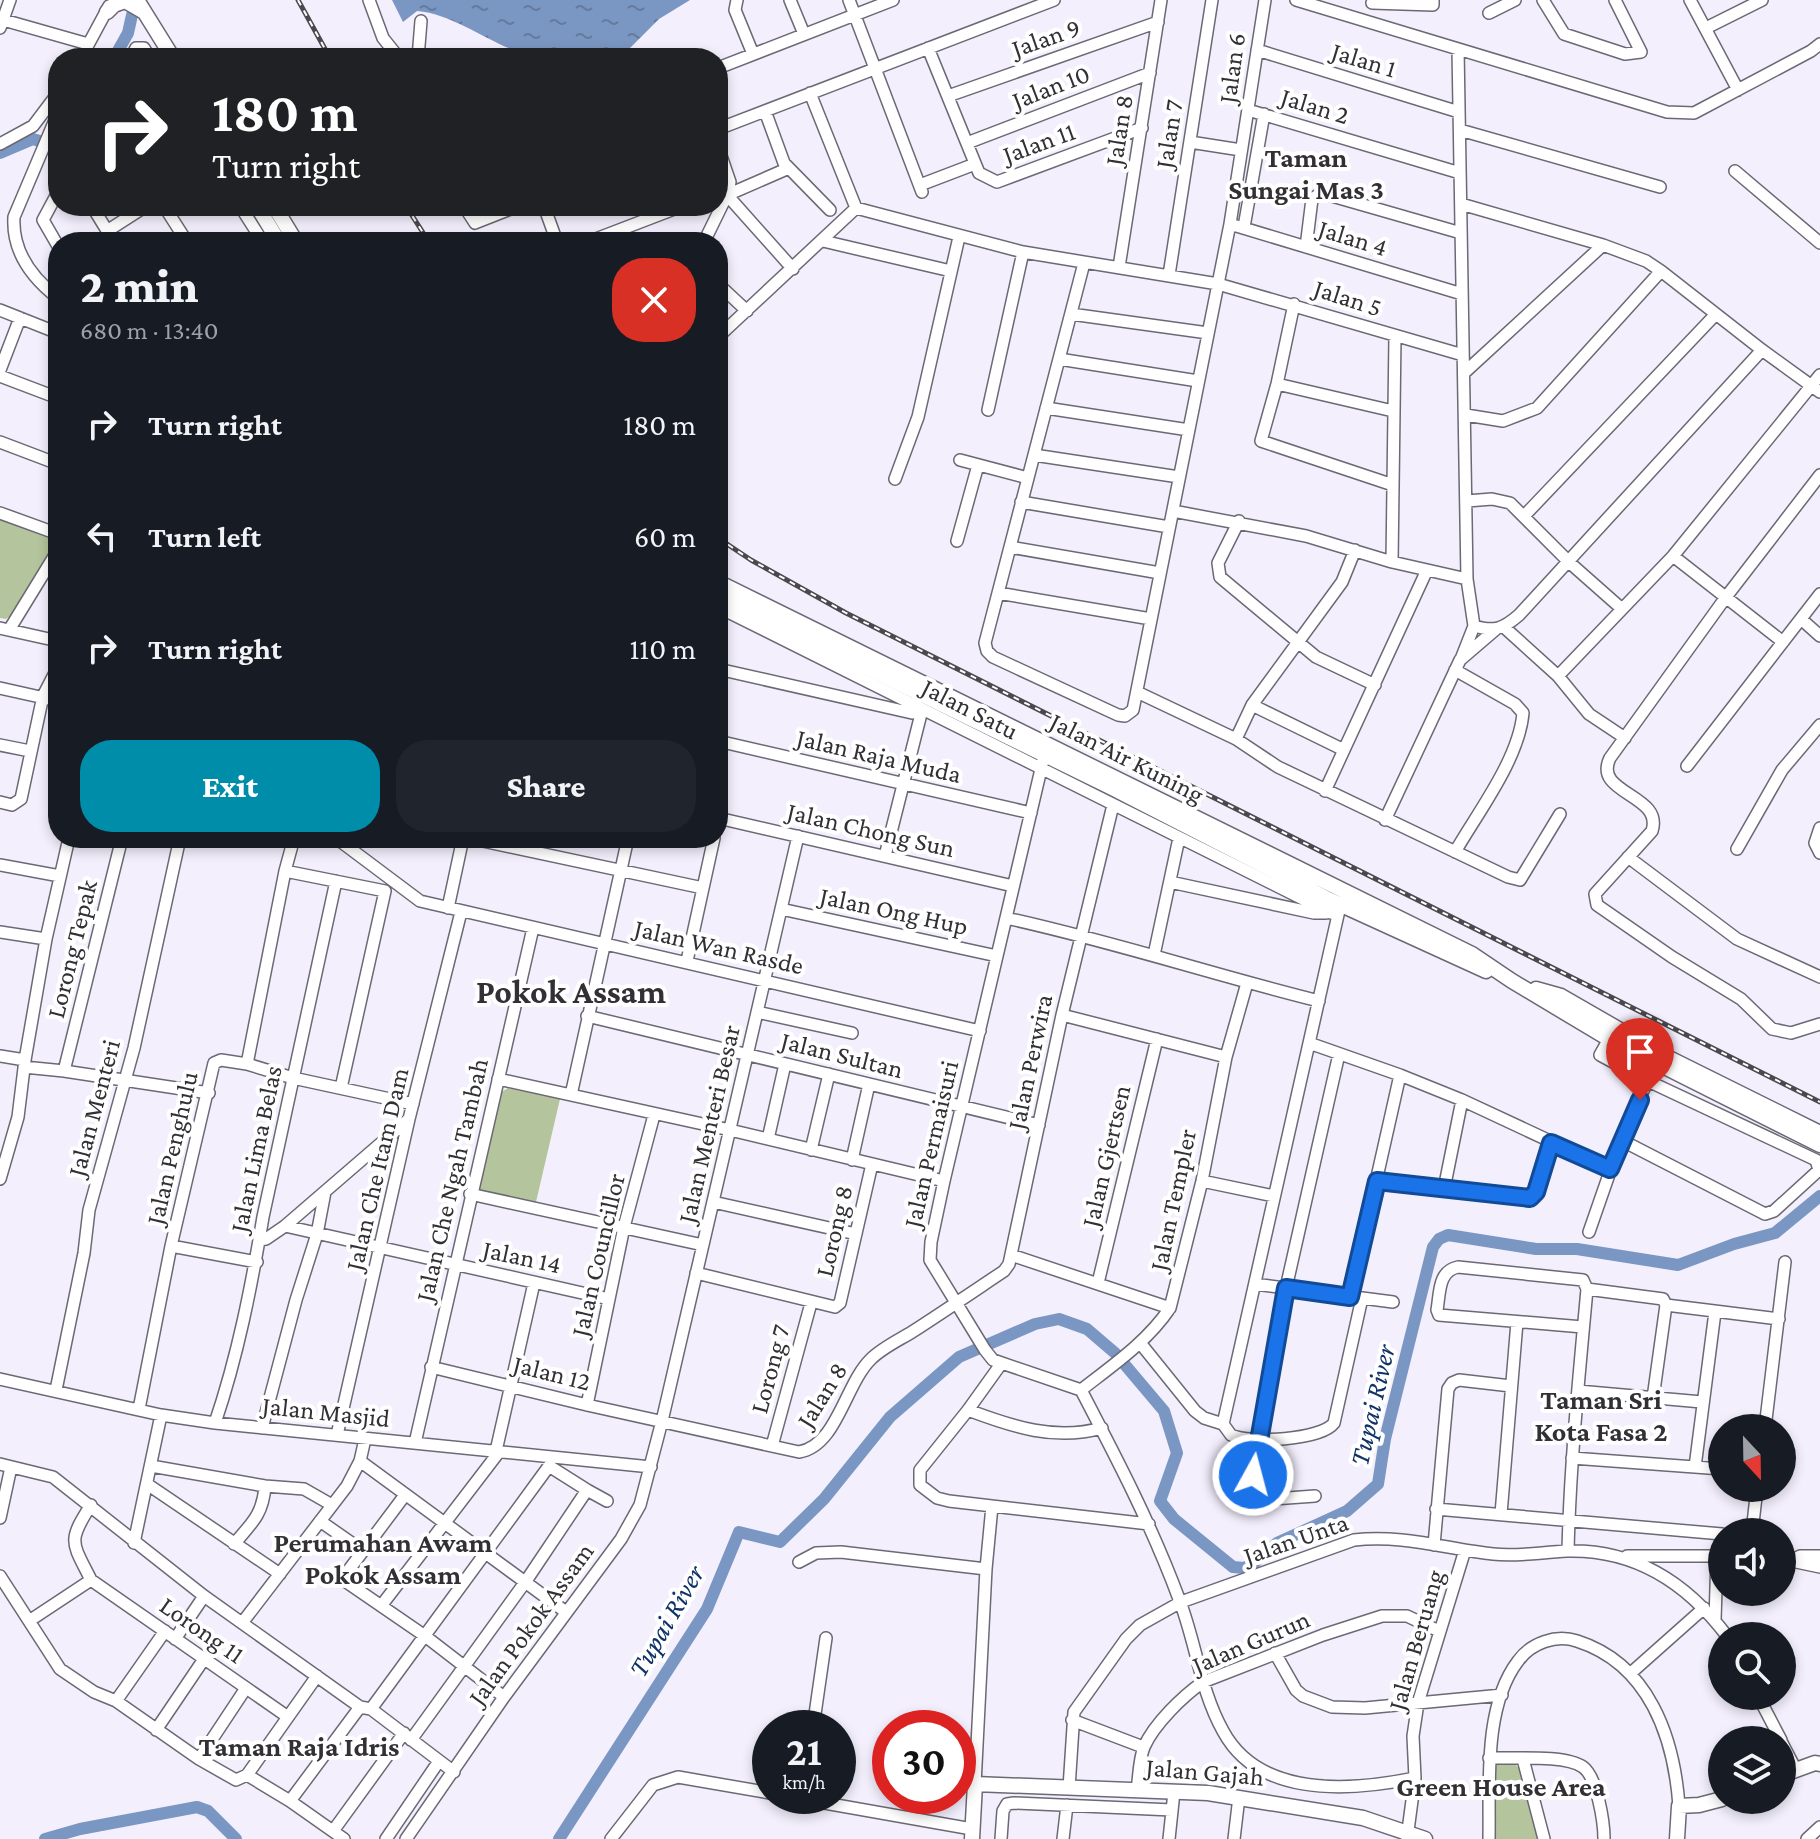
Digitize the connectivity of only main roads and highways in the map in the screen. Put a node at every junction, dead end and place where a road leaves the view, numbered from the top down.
1 (109, 6) edge
2 (141, 6) edge
3 (167, 48) edge
4 (728, 587) edge
5 (728, 600) edge
6 (1044, 756) junction
7 (1512, 981) junction
8 (1660, 1060) junction
9 (1820, 1133) edge
10 (1820, 1145) edge
11 (1818, 1761) edge
12 (1796, 1769) edge
13 (1708, 1803) edge
14 (972, 1834) edge
15 (1408, 1836) edge
16 (1425, 1839) edge
17 (1677, 1839) edge

1 - 2 main road
2 - 3 main road
4 - 6 main road, Jalan Air Kuning
5 - 6 main road, Jalan Air Kuning
6 - 7 main road, Jalan Air Kuning
7 - 8 main road, Jalan Air Kuning
7 - 8 main road
8 - 9 main road
8 - 10 main road, Jalan Air Kuning
11 - 12 main road
13 - 17 main road
14 - 15 main road, Jalan Gajah
15 - 16 main road, Jalan Gajah

